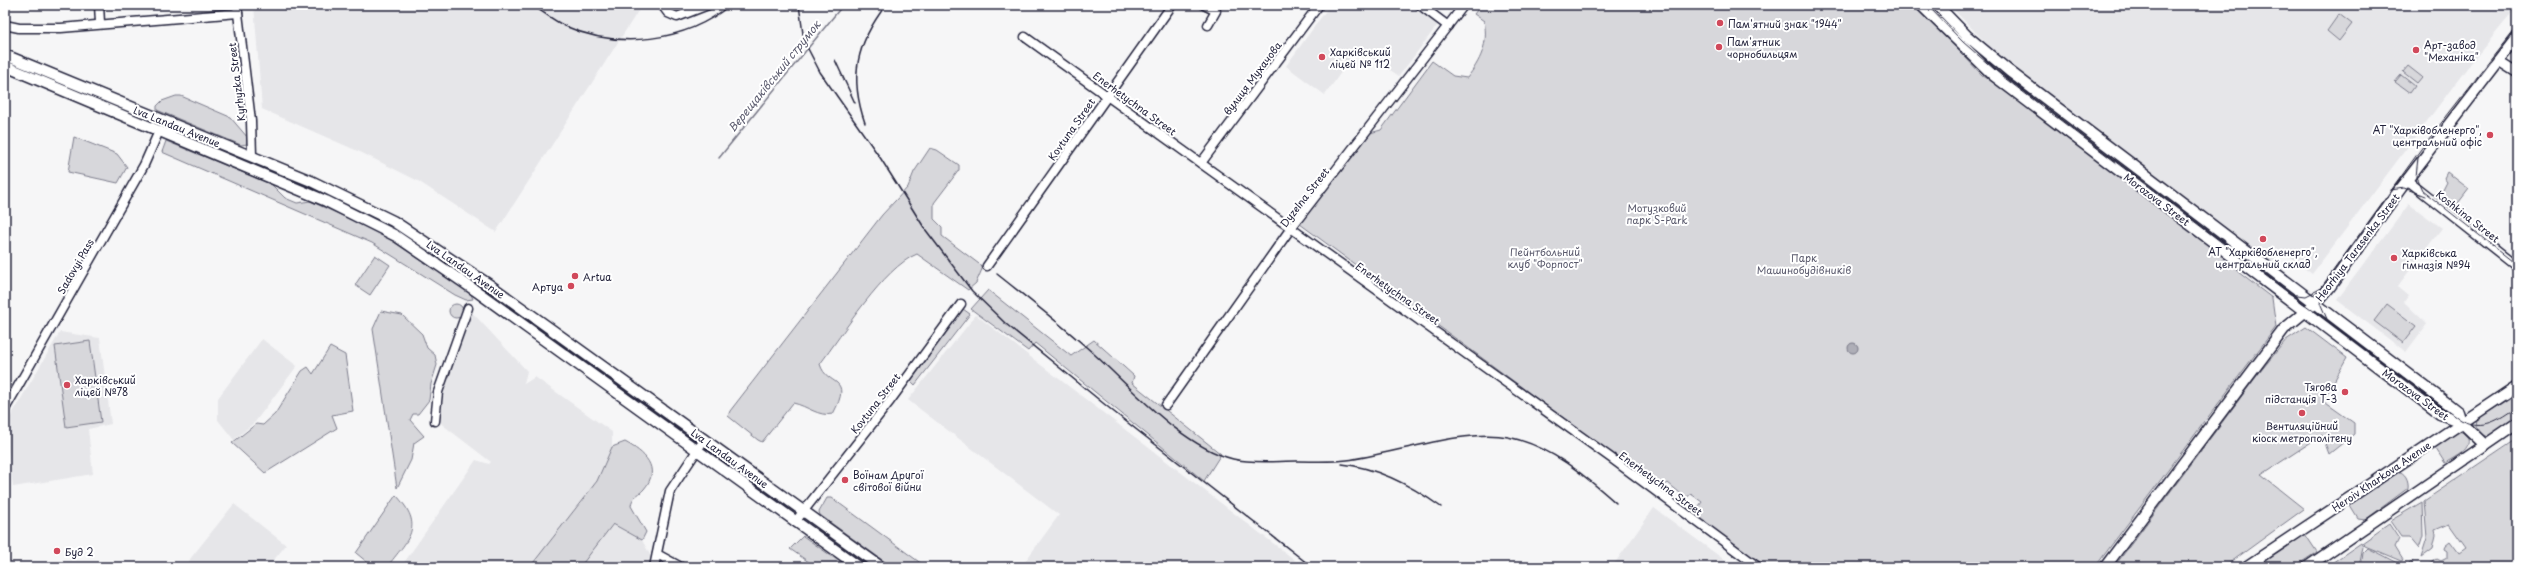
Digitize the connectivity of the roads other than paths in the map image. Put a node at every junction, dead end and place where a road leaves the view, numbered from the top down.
1 (99, 5) edge
2 (662, 5) edge
3 (708, 5) edge
4 (1172, 5) edge
5 (1204, 5) edge
6 (1319, 5) edge
7 (1420, 5) edge
8 (1464, 5) edge
9 (1920, 5) edge
10 (1937, 5) edge
11 (237, 9) edge
12 (100, 23) junction
13 (1208, 24) dead end
14 (5, 25) edge
15 (1448, 26) junction
16 (1025, 37) dead end
17 (2517, 37) edge
18 (5, 55) edge
19 (2498, 61) junction
20 (5, 66) edge
21 (2517, 73) edge
22 (1107, 96) junction
23 (159, 131) junction
24 (198, 135) junction
25 (194, 146) junction
26 (252, 156) junction
27 (1201, 163) junction
28 (247, 168) junction
29 (2407, 180) junction
30 (1291, 228) junction
31 (987, 266) dead end
32 (2517, 267) edge
33 (2288, 299) junction
34 (2315, 303) junction
35 (961, 304) dead end
36 (468, 308) dead end
37 (2305, 311) junction
38 (2284, 329) junction
39 (556, 334) junction
40 (549, 344) junction
41 (2517, 386) edge
42 (1166, 405) dead end
43 (5, 410) edge
44 (2460, 417) junction
45 (435, 421) dead end
46 (2517, 423) edge
47 (704, 440) junction
48 (2485, 445) junction
49 (696, 450) junction
50 (803, 511) junction
51 (795, 522) junction
52 (657, 554) junction
53 (654, 567) edge
54 (681, 567) edge
55 (859, 567) edge
56 (881, 567) edge
57 (1758, 567) edge
58 (2106, 567) edge
59 (2246, 567) edge
60 (2307, 567) edge

1 - 12 street
2 - 3 street
4 - 22 street, Kovtuna Street
5 - 13 street
6 - 27 street, вулиця Мухачова
7 - 15 street
8 - 15 street, Dyzelna Street
9 - 33 main road, Morozova Street
10 - 34 main road, Morozova Street
11 - 12 street
11 - 26 street, Kyrhyzka Street
12 - 14 street
15 - 30 street, Dyzelna Street
16 - 22 street, Enerhetychna Street
17 - 19 main road, Heorhiya Tarasenka Street
18 - 24 main road, Lva Landau Avenue
19 - 21 street
19 - 29 main road, Heorhiya Tarasenka Street
20 - 23 main road, Lva Landau Avenue
22 - 27 street, Enerhetychna Street
22 - 31 street, Kovtuna Street
23 - 25 main road, Lva Landau Avenue
23 - 43 street, Sadovyi Pass
24 - 25 main road
24 - 26 main road, Lva Landau Avenue
25 - 28 main road, Lva Landau Avenue
26 - 28 main road
26 - 39 main road, Lva Landau Avenue
27 - 30 street, Enerhetychna Street
28 - 40 main road, Lva Landau Avenue
29 - 32 street, Koshkina Street
29 - 34 main road, Heorhiya Tarasenka Street
30 - 42 street, Dyzelna Street
30 - 57 street, Enerhetychna Street
33 - 37 main road, Morozova Street
33 - 38 main road
34 - 37 main road, Heorhiya Tarasenka Street
34 - 44 main road, Morozova Street
35 - 50 street, Kovtuna Street
36 - 45 street
37 - 38 main road, Heorhiya Tarasenka Street
37 - 44 main road, Morozova Street
38 - 58 main road, Heorhiya Tarasenka Street
39 - 40 main road
39 - 47 main road, Lva Landau Avenue
40 - 49 main road, Lva Landau Avenue
41 - 44 main road, Heroiv Kharkova Avenue
44 - 48 main road
44 - 59 main road, Heroiv Kharkova Avenue
46 - 48 main road
47 - 49 street
47 - 50 main road, Lva Landau Avenue
48 - 60 main road
49 - 51 main road, Lva Landau Avenue
49 - 52 street
50 - 51 street, Kovtuna Street
50 - 56 main road, Lva Landau Avenue
51 - 55 main road, Lva Landau Avenue
52 - 53 street
52 - 54 street

